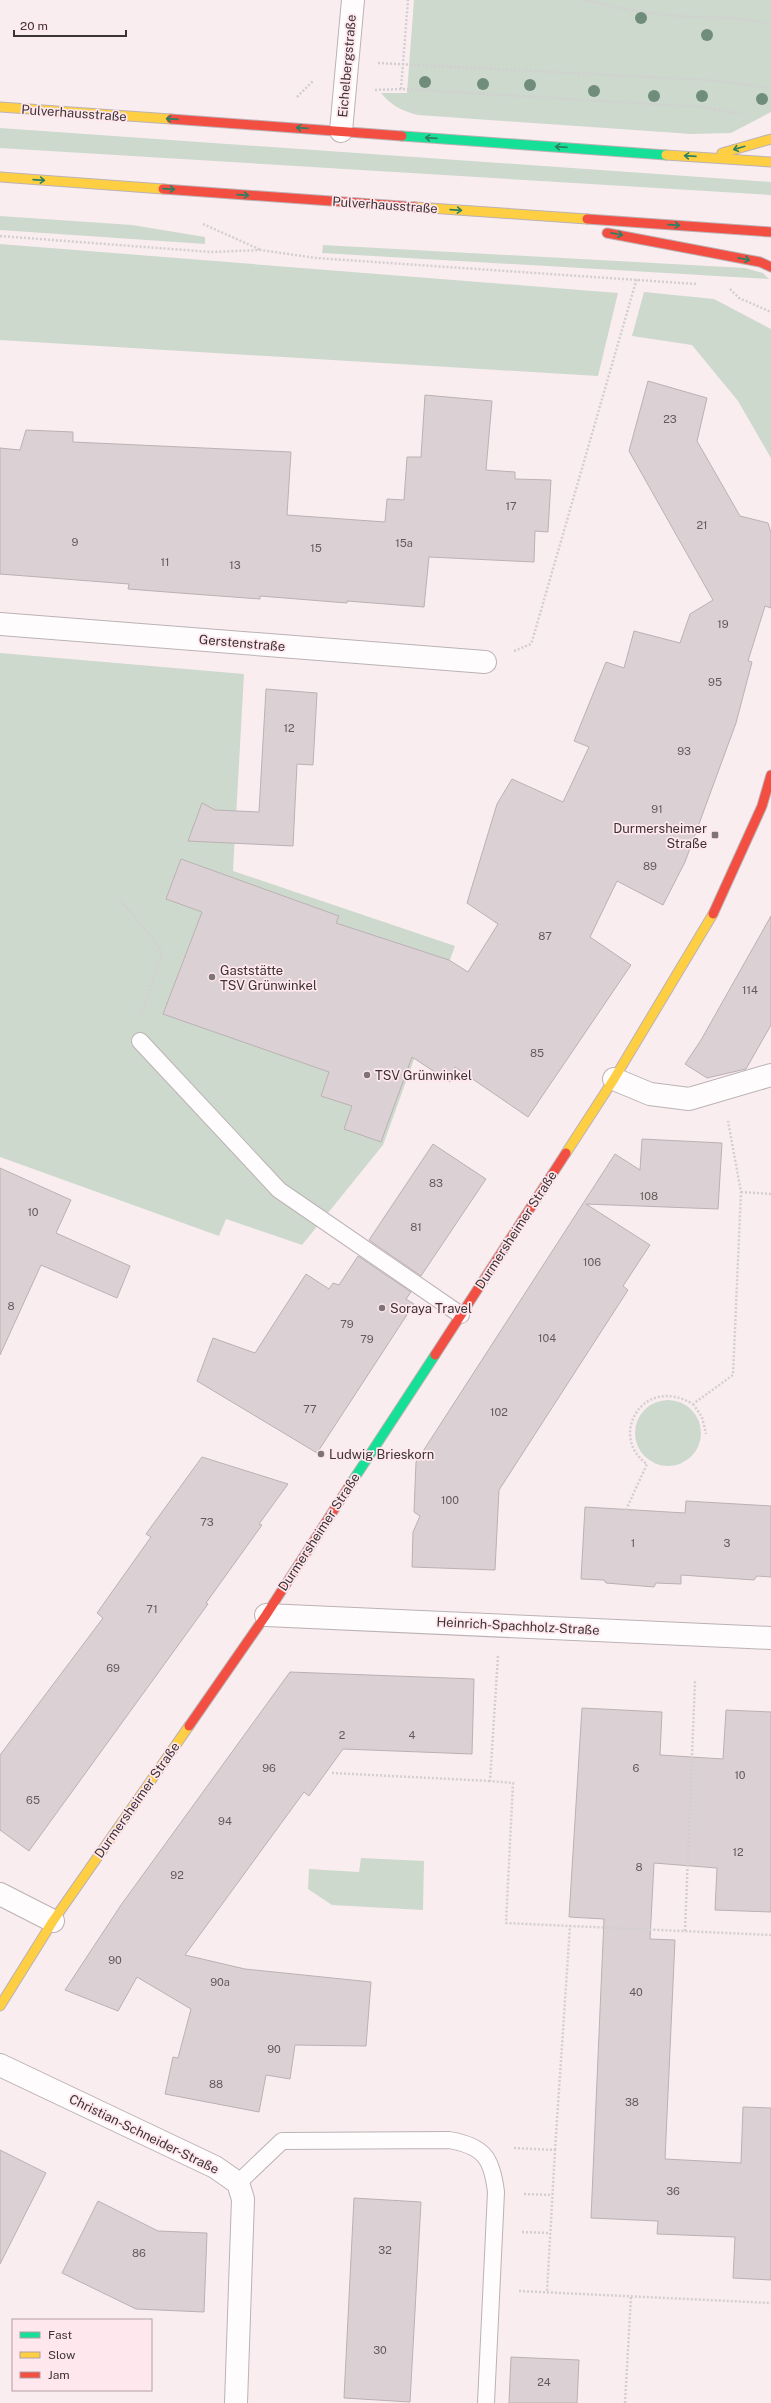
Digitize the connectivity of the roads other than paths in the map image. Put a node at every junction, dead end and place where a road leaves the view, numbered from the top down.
1 (353, 0) edge
2 (0, 107) edge
3 (341, 131) junction
4 (771, 139) edge
5 (706, 157) junction
6 (771, 162) edge
7 (0, 177) edge
8 (510, 214) junction
9 (771, 232) edge
10 (771, 267) edge
11 (0, 624) edge
12 (485, 662) road end
13 (771, 775) edge
14 (140, 1041) road end
15 (771, 1076) edge
16 (614, 1079) junction
17 (461, 1315) junction
18 (266, 1615) junction
19 (771, 1638) edge
20 (0, 1894) edge
21 (53, 1921) junction
22 (0, 2006) edge
23 (0, 2065) edge
24 (238, 2183) junction
25 (236, 2403) edge
26 (486, 2403) edge

1 - 3 street, Eichelbergstraße
3 -> 2 main road, Pulverhausstraße
5 -> 3 main road, Pulverhausstraße
4 -> 5 main road
5 - 6 main road, Pulverhausstraße
7 -> 8 main road, Pulverhausstraße
8 -> 9 main road, Pulverhausstraße
8 -> 10 main road
11 - 12 street, Gerstenstraße
13 - 16 main road, Durmersheimer Straße
14 - 17 lane
15 - 16 street
16 - 17 main road, Durmersheimer Straße
17 - 18 main road, Durmersheimer Straße
18 - 19 street, Heinrich-Spachholz-Straße
18 - 21 main road, Durmersheimer Straße
20 - 21 street
21 - 22 main road, Durmersheimer Straße
23 - 24 street, Christian-Schneider-Straße
24 - 25 street
24 - 26 lane

